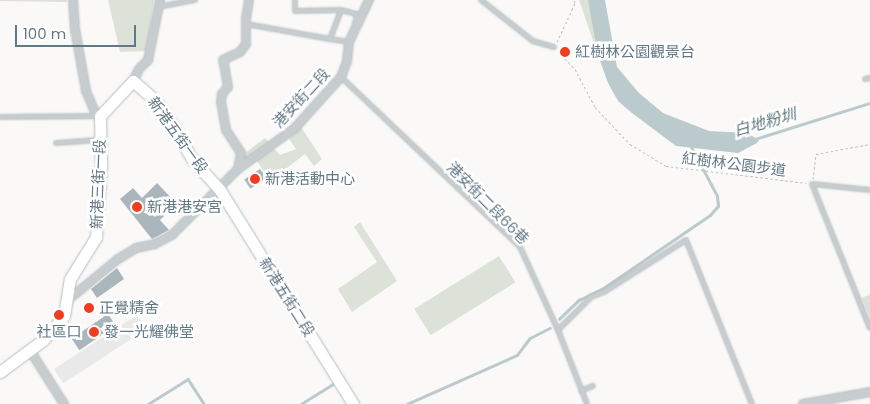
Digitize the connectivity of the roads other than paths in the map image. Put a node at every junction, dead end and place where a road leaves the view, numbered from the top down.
1 (73, 0) edge
2 (195, 0) edge
3 (249, 0) edge
4 (295, 0) edge
5 (369, 0) edge
6 (481, 0) edge
7 (159, 4) edge
8 (341, 10) junction
9 (246, 24) junction
10 (353, 33) junction
11 (330, 39) junction
12 (348, 42) junction
13 (554, 47) road end
14 (341, 77) junction
15 (133, 81) junction
16 (100, 116) junction
17 (0, 117) edge
18 (100, 140) junction
19 (56, 143) dead end
20 (238, 169) junction
21 (220, 190) junction
22 (870, 190) edge
23 (67, 301) junction
24 (870, 328) edge
25 (558, 330) junction
26 (31, 352) junction
27 (0, 372) edge
28 (592, 386) dead end
29 (581, 391) junction
30 (870, 392) edge
31 (826, 402) edge
32 (64, 404) edge
33 (353, 404) edge
34 (587, 404) edge
35 (752, 404) edge
36 (803, 404) edge

1 - 16 street
2 - 7 lane
3 - 9 street
4 - 8 lane
5 - 10 street, 港安街二段
6 - 13 lane
7 - 15 street
8 - 10 lane
8 - 11 lane
9 - 11 lane
9 - 20 street
10 - 12 street, 港安街二段
11 - 12 lane
12 - 14 street, 港安街二段
14 - 20 street, 港安街二段
14 - 25 lane, 港安街二段66巷
15 - 16 street
15 - 21 street, 新港五街一段
16 - 17 lane
16 - 18 street, 新港三街一段
18 - 19 lane
18 - 23 street, 新港三街一段
20 - 21 street, 港安街二段
21 - 23 street, 港安街二段
21 - 33 street, 新港五街二段
22 - 24 lane
23 - 26 street, 新港三街一段
25 - 29 lane, 港安街二段66巷
25 - 35 lane
26 - 27 street, 新港三街一段
26 - 32 street
28 - 29 lane
29 - 34 lane, 港安街二段66巷
30 - 31 street
31 - 36 street

